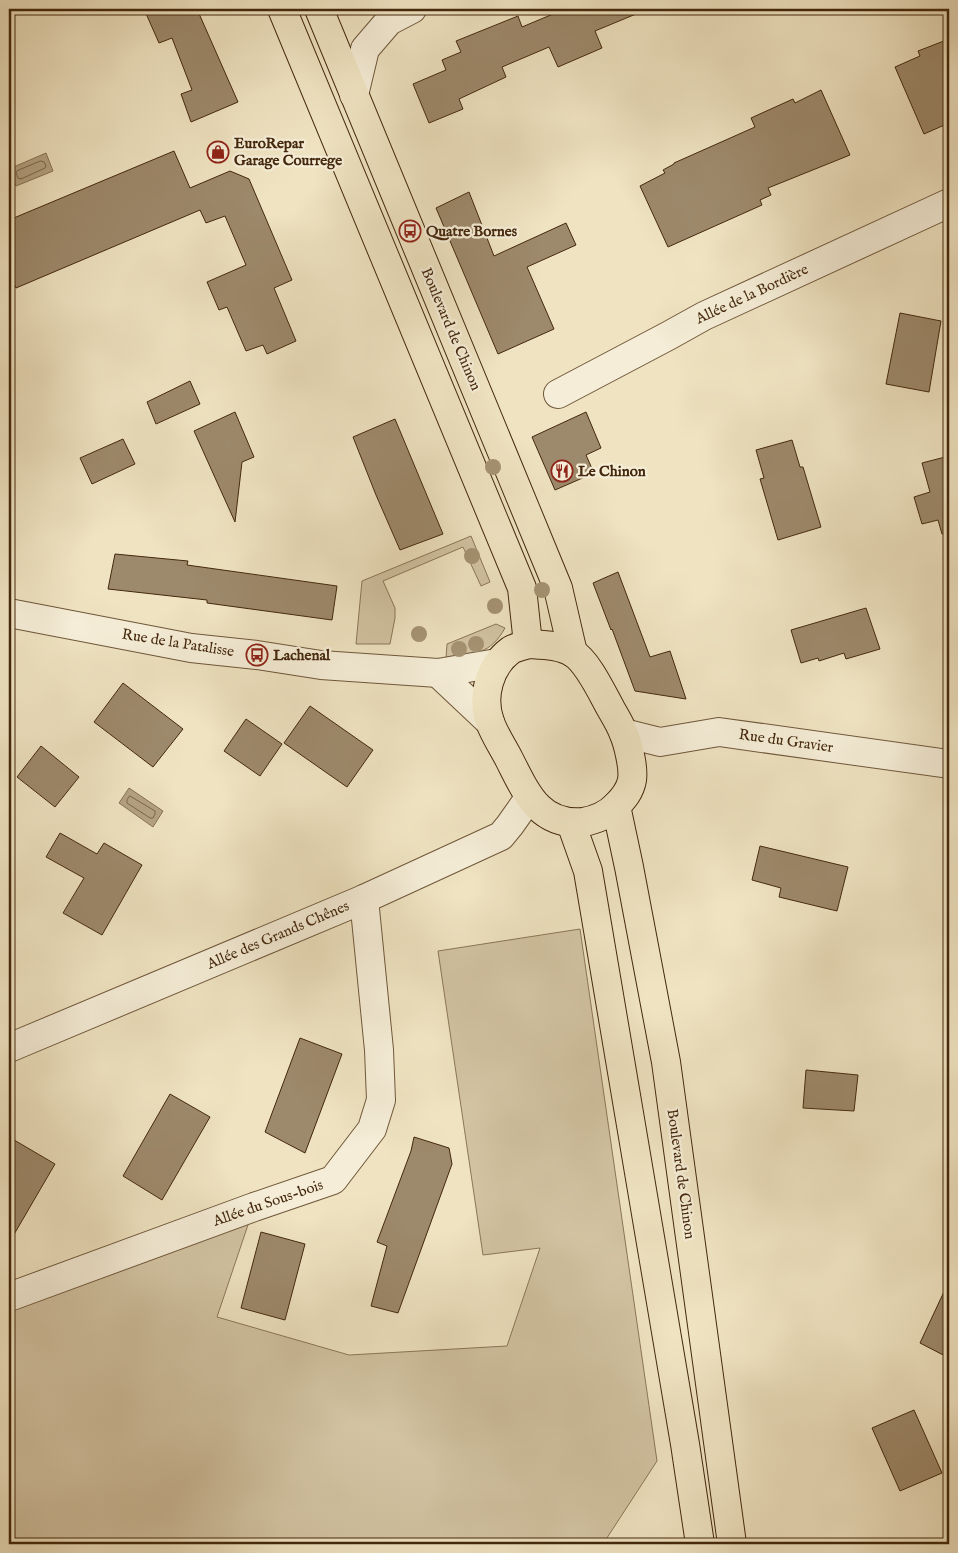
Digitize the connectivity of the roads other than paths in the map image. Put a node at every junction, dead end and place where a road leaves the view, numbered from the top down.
1 (282, 9) edge
2 (319, 9) edge
3 (412, 9) edge
4 (354, 95) junction
5 (949, 203) edge
6 (558, 394) dead end
7 (9, 613) edge
8 (528, 644) junction
9 (573, 653) junction
10 (497, 663) junction
11 (438, 673) junction
12 (490, 722) junction
13 (624, 733) junction
14 (949, 764) edge
15 (529, 798) junction
16 (616, 806) junction
17 (571, 823) junction
18 (364, 899) junction
19 (9, 1048) edge
20 (9, 1297) edge
21 (700, 1544) edge
22 (732, 1544) edge

1 - 8 main road
2 - 4 main road, Boulevard de Chinon
3 - 4 street
4 - 9 main road, Boulevard de Chinon
5 - 6 street, Allée de la Bordière
7 - 11 street, Rue de la Patalisse
8 - 9 main road
8 - 10 main road
9 - 13 main road
10 - 11 street, Rue de la Patalisse
10 - 12 main road
11 - 12 street
12 - 15 main road
13 - 14 street, Rue du Gravier
13 - 16 main road
15 - 17 main road
15 - 18 street, Allée des Grands Chênes
16 - 17 main road
16 - 22 main road, Boulevard de Chinon
17 - 21 main road
18 - 19 street, Allée des Grands Chênes
18 - 20 street, Allée du Sous-bois

